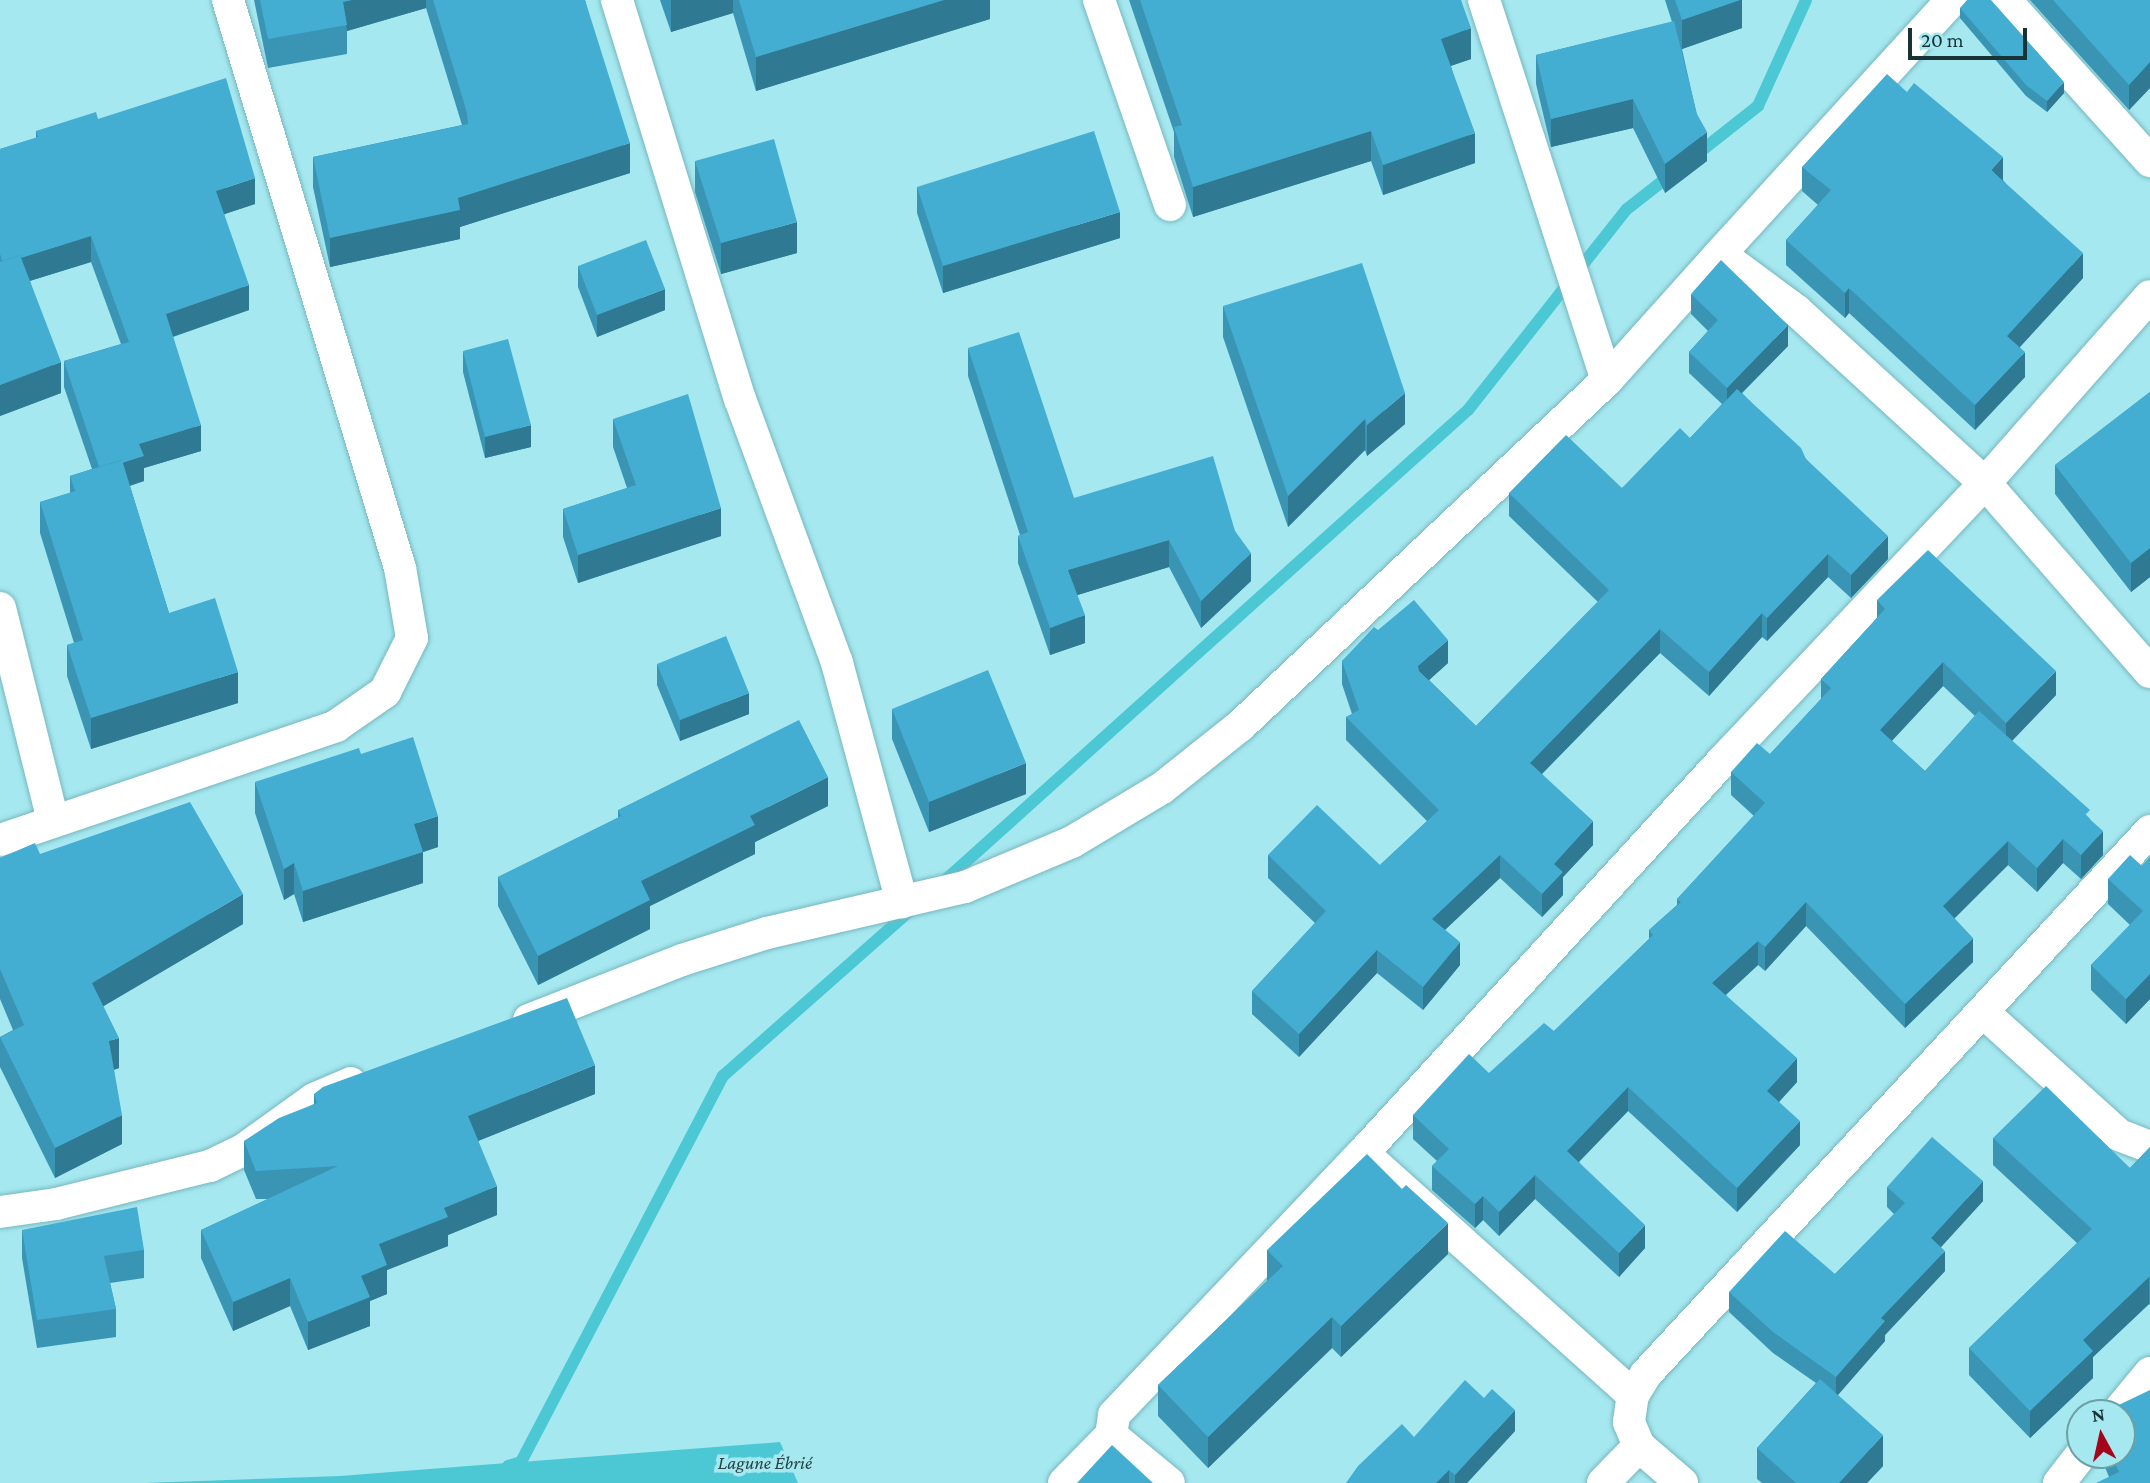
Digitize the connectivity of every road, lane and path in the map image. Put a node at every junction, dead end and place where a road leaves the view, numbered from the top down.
1 (229, 0) edge
2 (617, 0) edge
3 (1099, 0) edge
4 (1484, 0) edge
5 (1952, 0) edge
6 (2005, 0) edge
7 (2150, 161) edge
8 (1170, 205) dead end
9 (1720, 254) junction
10 (2150, 296) edge
11 (1607, 380) junction
12 (1985, 483) junction
13 (0, 608) edge
14 (2150, 672) edge
15 (53, 821) junction
16 (2150, 831) edge
17 (0, 840) edge
18 (902, 902) junction
19 (1983, 1012) junction
20 (499, 1030) edge
21 (376, 1074) edge
22 (2150, 1147) edge
23 (1363, 1153) junction
24 (0, 1212) edge
25 (2150, 1373) edge
26 (1633, 1395) junction
27 (2129, 1399) edge
28 (1111, 1435) junction
29 (1639, 1446) junction
30 (2070, 1469) edge
31 (1064, 1483) edge
32 (1169, 1483) edge
33 (1603, 1483) edge
34 (1682, 1483) edge
35 (2059, 1483) edge

1 - 15 street
2 - 18 street
3 - 8 street
4 - 11 street
5 - 9 street
6 - 7 street
9 - 11 street
9 - 12 street
10 - 12 street
11 - 18 street
12 - 14 street
12 - 23 street
13 - 15 street
15 - 17 street
16 - 19 street
18 - 20 street
19 - 22 street
19 - 26 street
21 - 24 street
23 - 26 street
23 - 28 street
25 - 27 street
26 - 29 street
28 - 31 street
28 - 32 street
29 - 33 street
29 - 34 street
30 - 35 street

